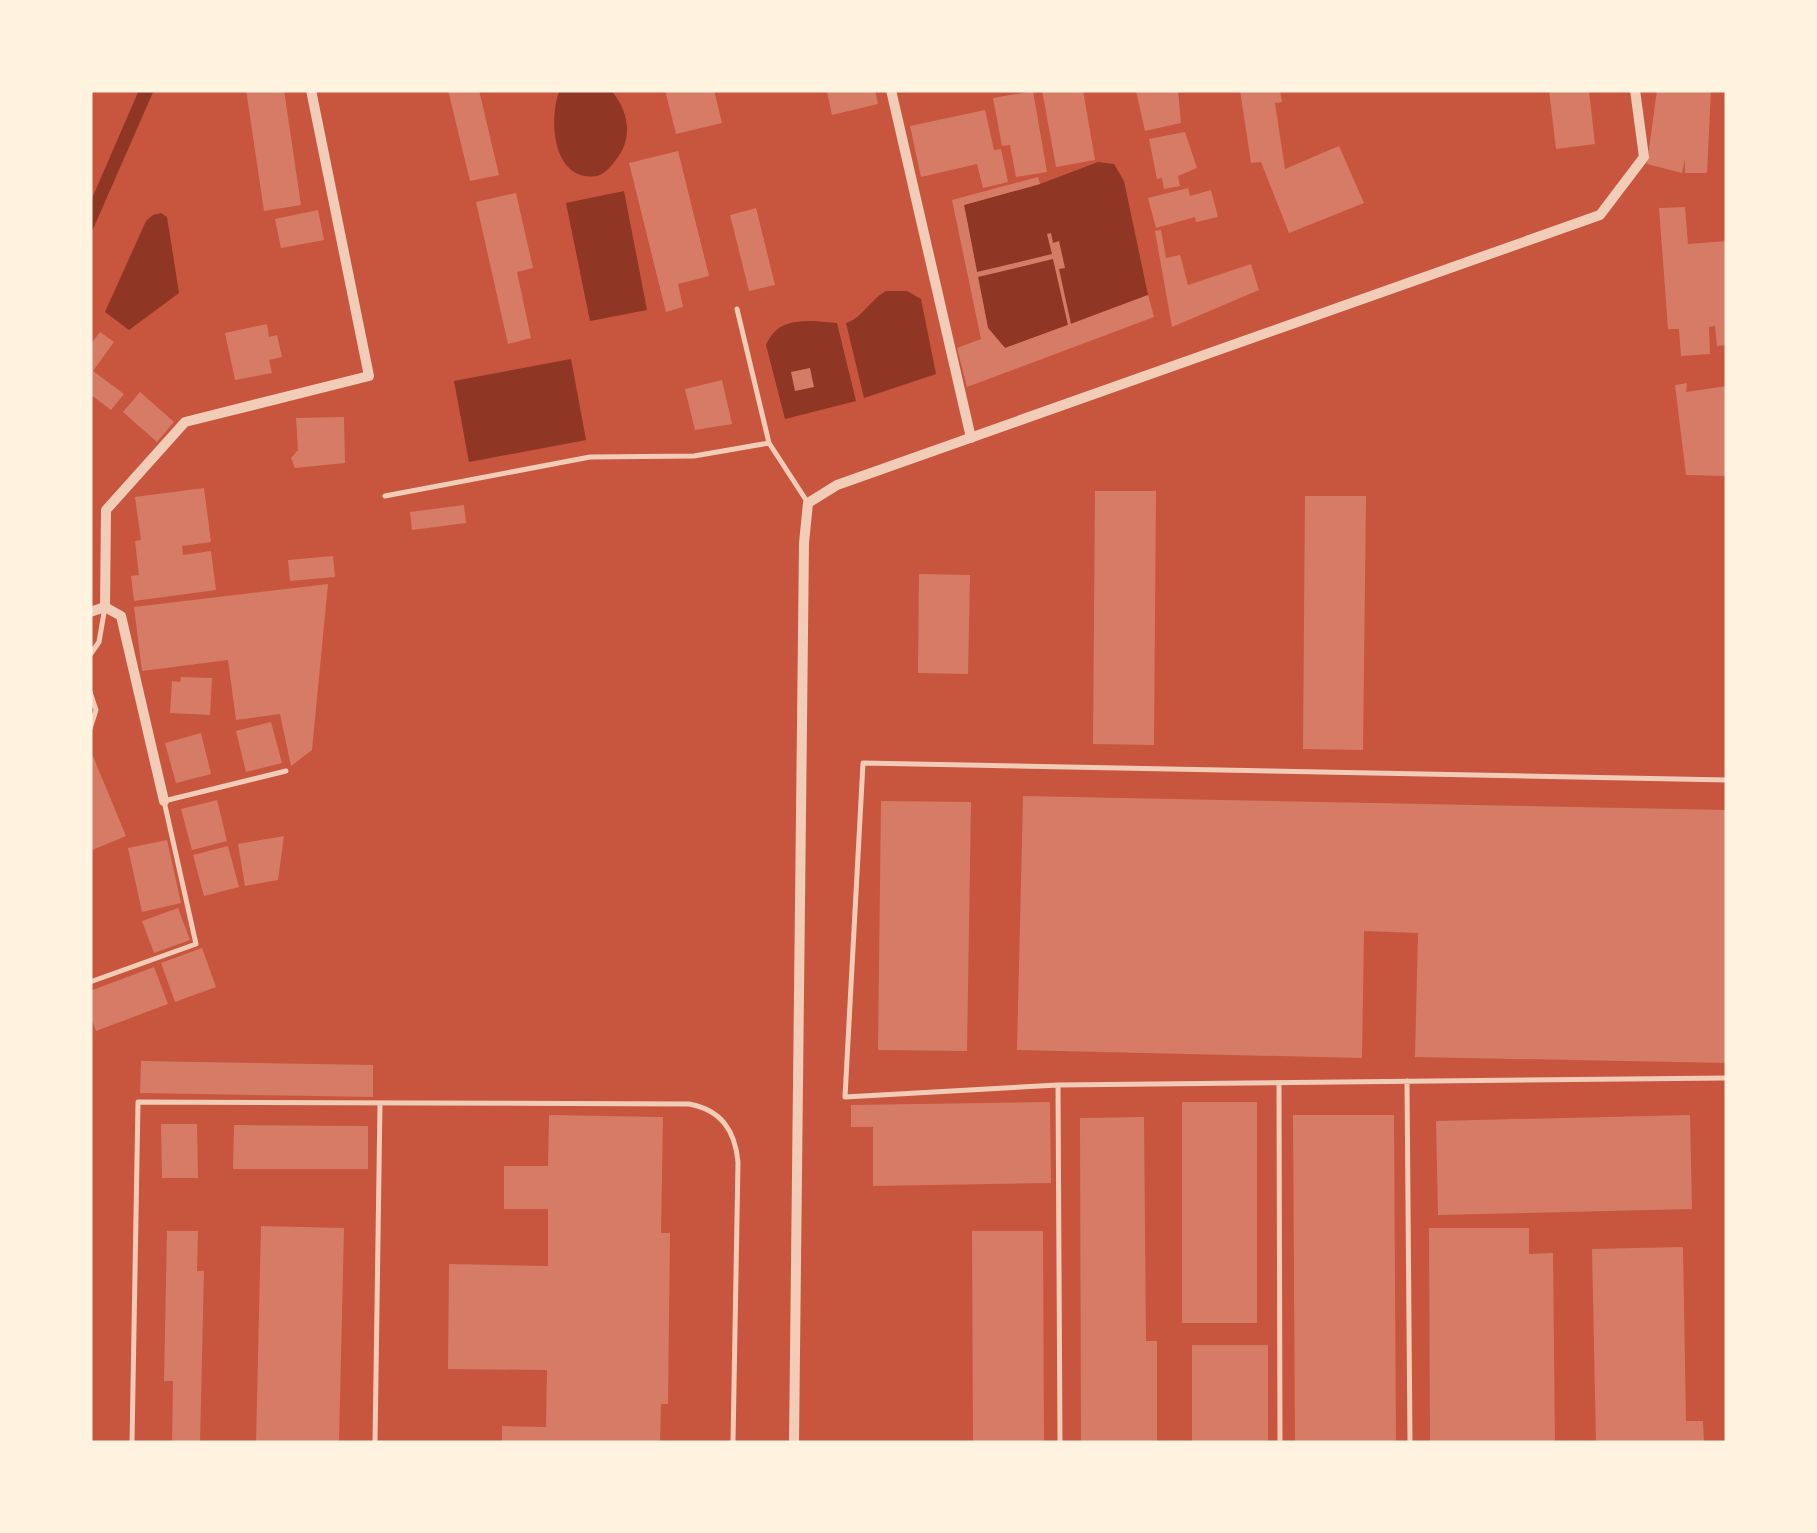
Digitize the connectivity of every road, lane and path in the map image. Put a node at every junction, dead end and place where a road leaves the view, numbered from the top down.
1 (312, 90) edge
2 (890, 90) edge
3 (1634, 90) edge
4 (737, 309) dead end
5 (971, 438) junction
6 (769, 444) junction
7 (384, 496) dead end
8 (808, 504) junction
9 (105, 607) junction
10 (90, 612) edge
11 (90, 656) edge
12 (90, 692) edge
13 (90, 730) edge
14 (286, 771) dead end
15 (1727, 780) edge
16 (164, 801) junction
17 (90, 982) edge
18 (1727, 1078) edge
19 (1407, 1082) junction
20 (1279, 1083) junction
21 (1058, 1085) junction
22 (380, 1103) junction
23 (132, 1443) edge
24 (374, 1443) edge
25 (733, 1443) edge
26 (794, 1443) edge
27 (1060, 1443) edge
28 (1280, 1443) edge
29 (1410, 1443) edge

1 - 9 street
2 - 5 street
3 - 5 street
4 - 6 lane
5 - 8 street
6 - 7 lane
6 - 8 lane
8 - 26 street
9 - 10 street
9 - 11 lane
9 - 16 street
12 - 13 lane
14 - 16 lane
15 - 21 lane
16 - 17 lane
18 - 19 lane
19 - 20 lane
19 - 29 lane
20 - 21 lane
20 - 28 lane
21 - 27 lane
22 - 23 lane
22 - 24 lane
22 - 25 lane

